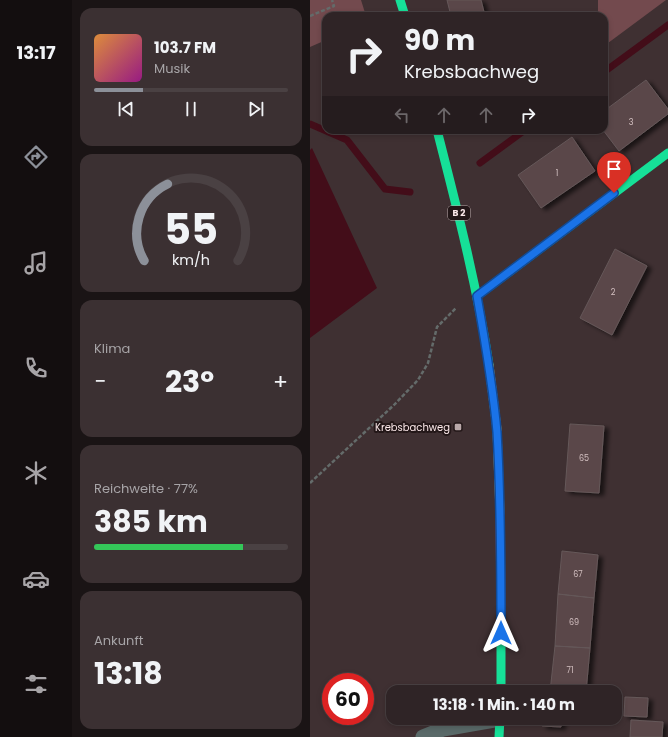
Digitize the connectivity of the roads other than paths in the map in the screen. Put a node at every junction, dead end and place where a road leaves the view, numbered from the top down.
1 (400, 0) edge
2 (404, 12) edge
3 (438, 134) edge
4 (668, 153) edge
5 (477, 296) junction
6 (501, 685) edge
7 (464, 725) edge
8 (499, 725) edge
9 (424, 737) edge
10 (498, 737) edge

1 - 2 main road
3 - 5 main road, B 2
4 - 5 main road
5 - 6 main road, B 2
7 - 9 lane
8 - 10 main road

